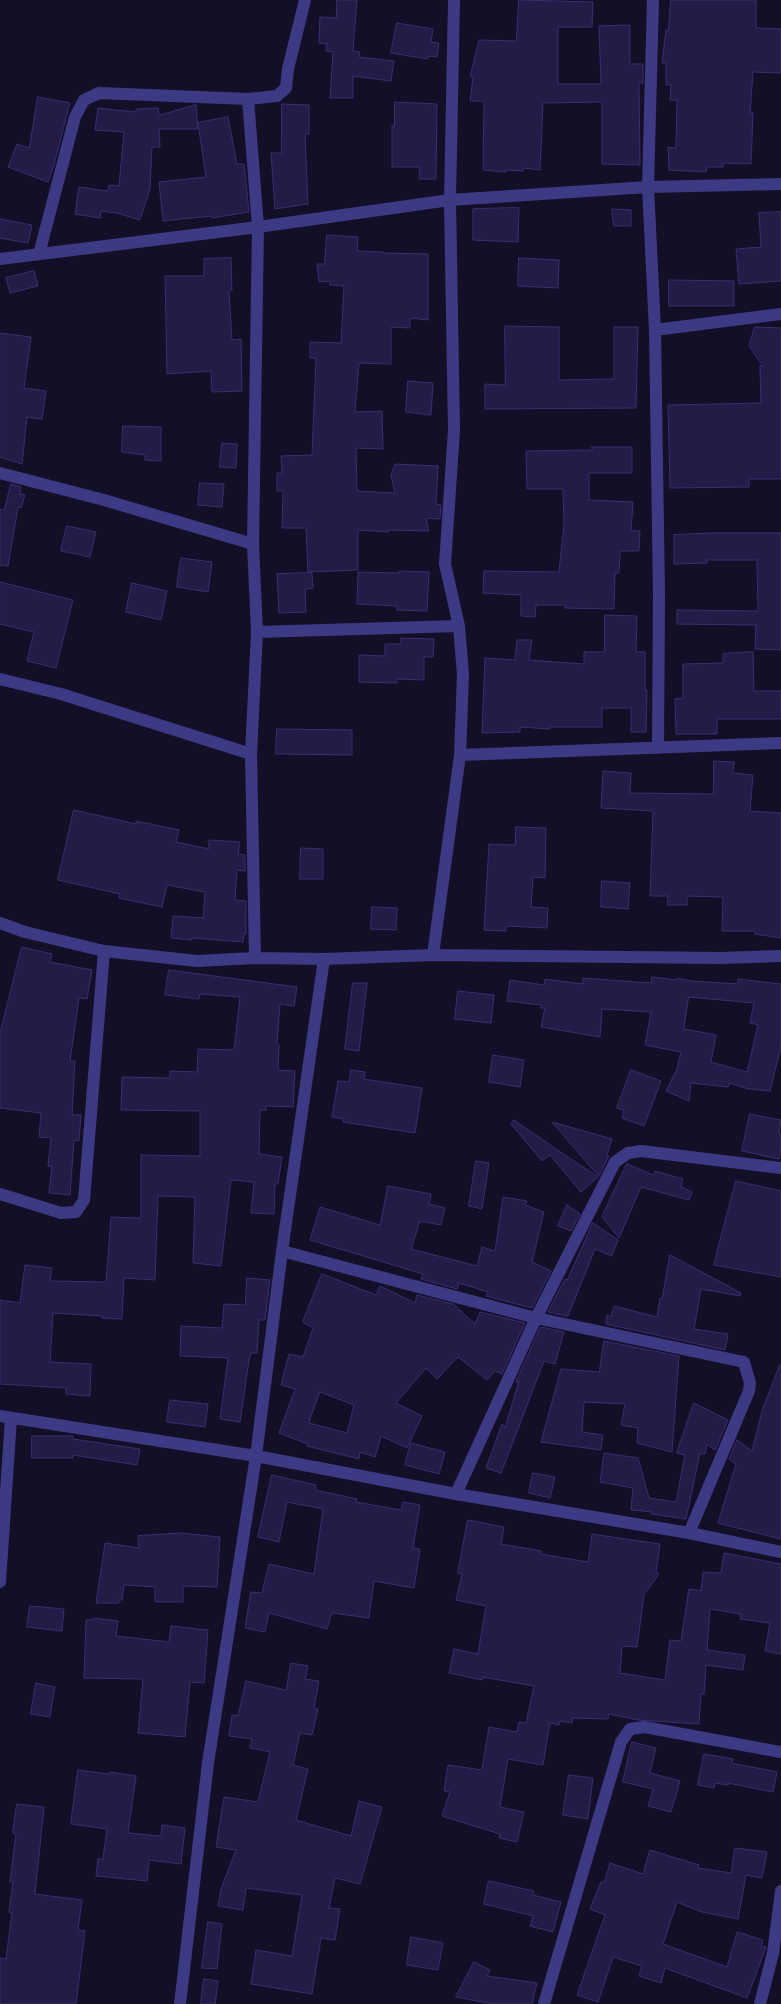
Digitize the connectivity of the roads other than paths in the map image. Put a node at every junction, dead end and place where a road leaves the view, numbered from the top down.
1 (305, 0) edge
2 (454, 0) edge
3 (652, 0) edge
4 (248, 99) junction
5 (781, 184) edge
6 (648, 187) junction
7 (450, 200) junction
8 (258, 227) junction
9 (39, 254) junction
10 (0, 259) edge
11 (781, 314) edge
12 (655, 330) junction
13 (0, 473) edge
14 (253, 544) junction
15 (459, 626) junction
16 (257, 632) junction
17 (0, 679) edge
18 (781, 743) edge
19 (658, 748) junction
20 (251, 754) junction
21 (460, 755) junction
22 (0, 923) edge
23 (104, 951) junction
24 (433, 955) junction
25 (781, 956) edge
26 (255, 958) junction
27 (324, 959) junction
28 (781, 1168) edge
29 (0, 1194) edge
30 (282, 1250) junction
31 (536, 1318) junction
32 (6, 1417) edge
33 (256, 1456) junction
34 (456, 1494) junction
35 (689, 1533) junction
36 (781, 1552) edge
37 (0, 1582) edge
38 (781, 1752) edge
39 (781, 1891) edge
40 (180, 2004) edge
41 (544, 2004) edge
42 (760, 2004) edge

1 - 4 street
2 - 7 street
3 - 6 street
4 - 8 street
4 - 9 street
5 - 6 street
6 - 7 street
6 - 12 street
7 - 8 street
7 - 15 street
8 - 9 street
8 - 14 street
9 - 10 street
11 - 12 street
12 - 19 street
13 - 14 street
14 - 16 street
15 - 16 street
15 - 21 street
16 - 20 street
17 - 20 street
18 - 19 street
19 - 21 street
20 - 26 street
21 - 24 street
22 - 23 street
23 - 26 street
23 - 29 street
24 - 25 street
24 - 27 street
26 - 27 street
27 - 30 street
28 - 31 street
30 - 31 street
30 - 33 street
31 - 34 street
31 - 35 street
32 - 33 street
32 - 37 street
33 - 34 street
33 - 40 street
34 - 35 street
35 - 36 street
38 - 41 street
39 - 42 street

